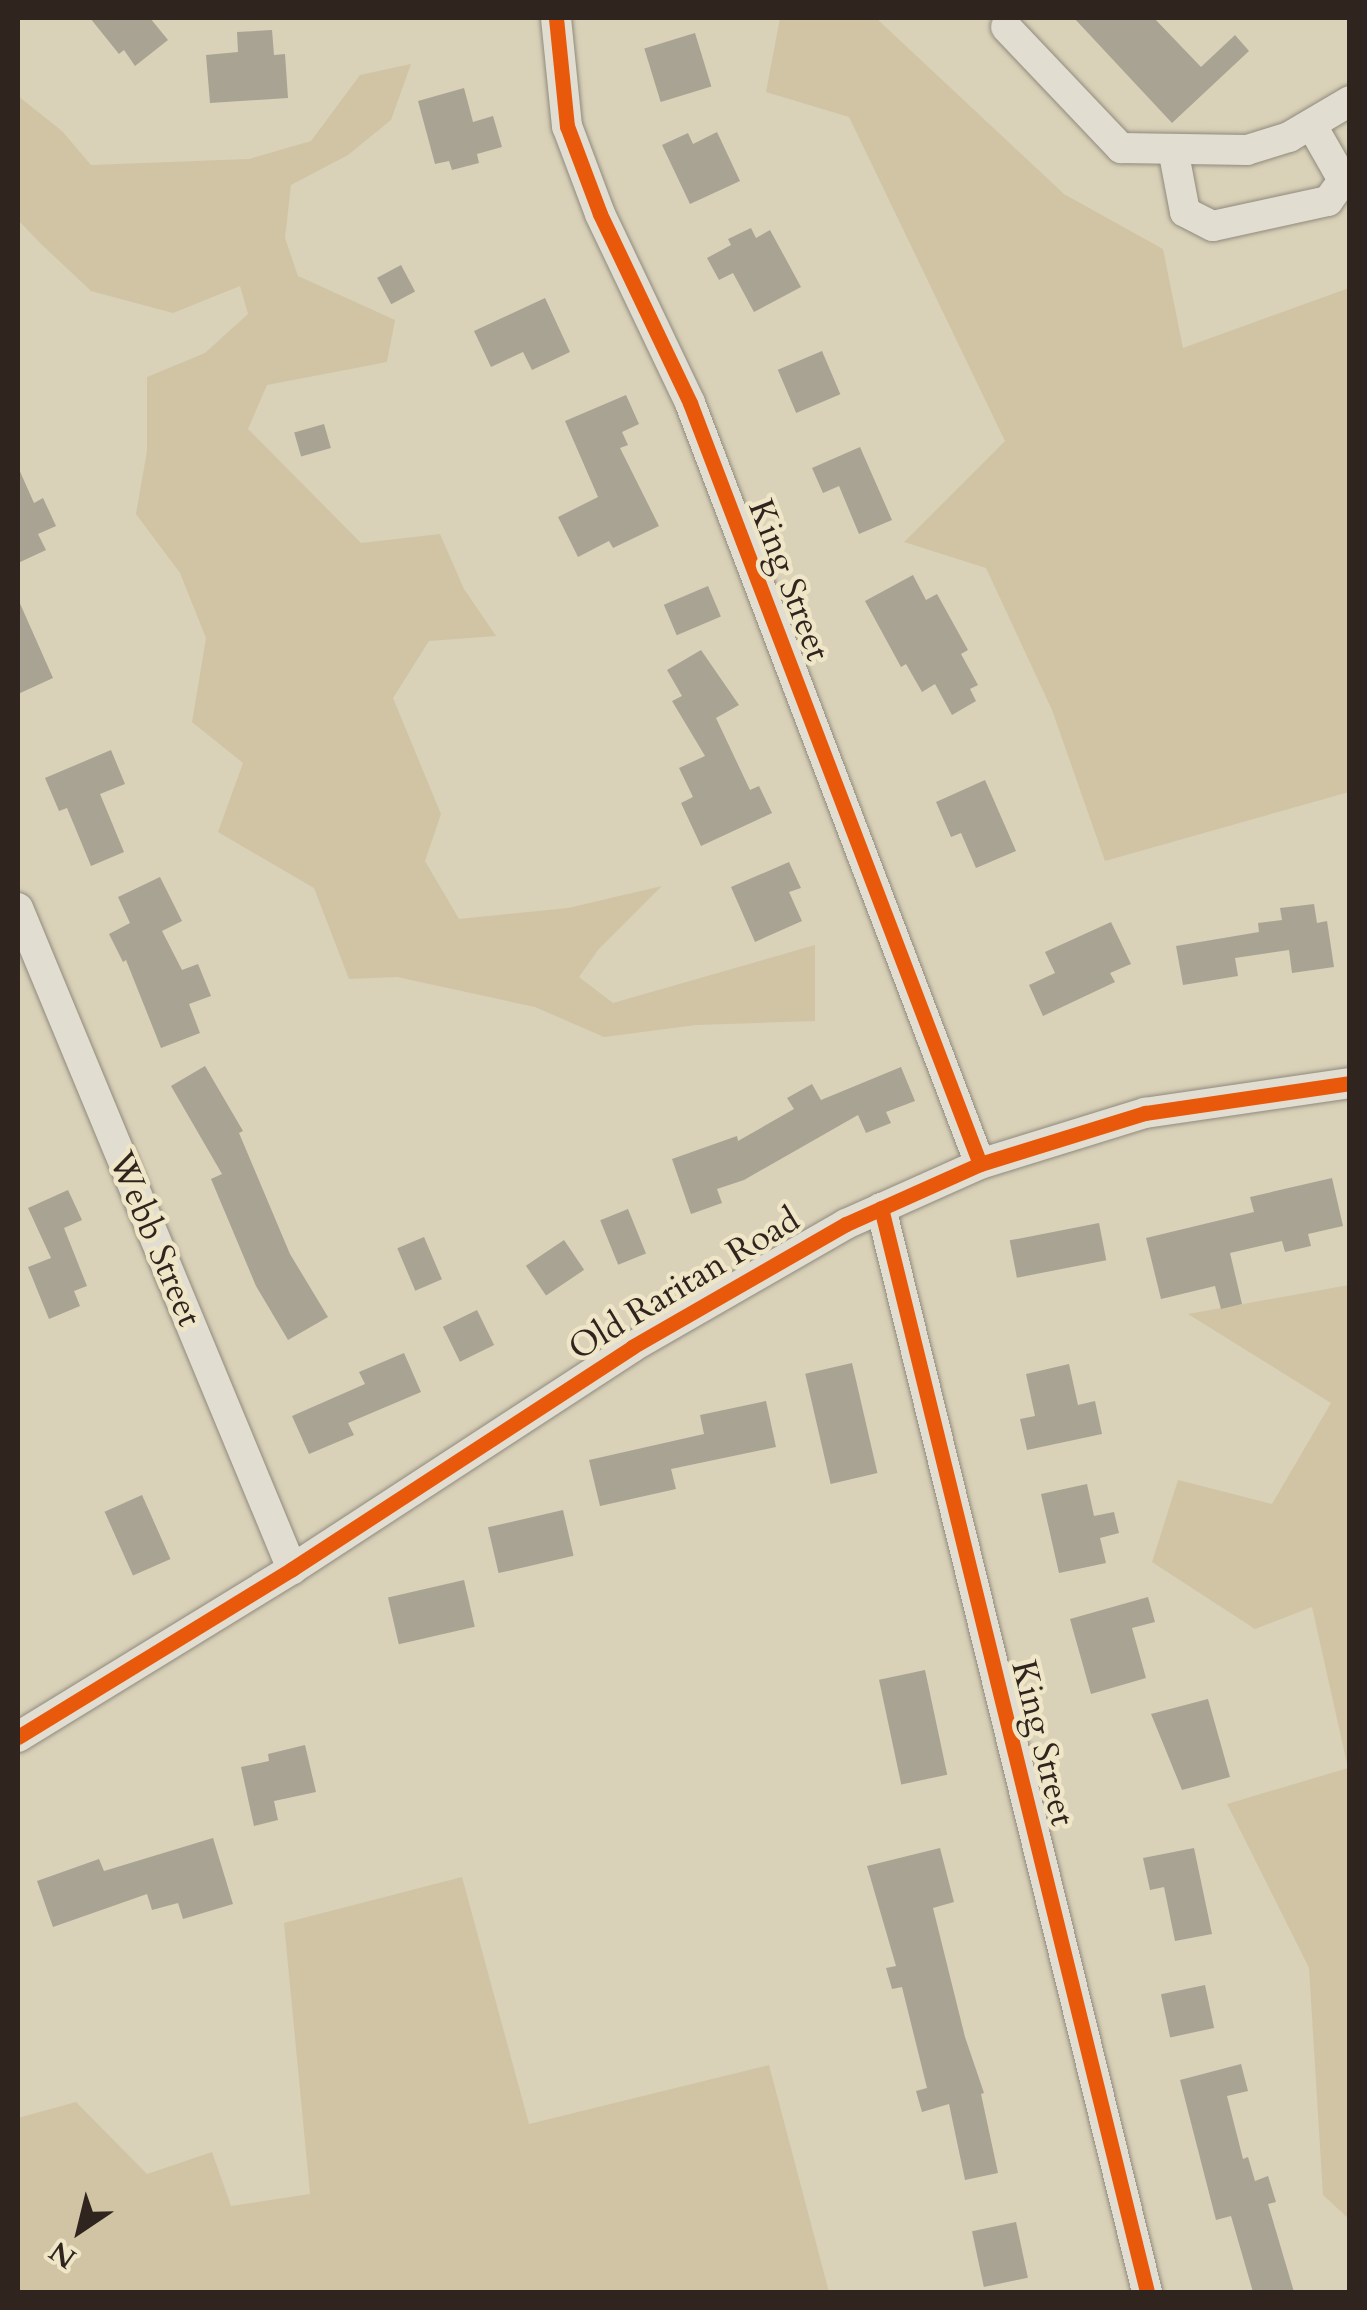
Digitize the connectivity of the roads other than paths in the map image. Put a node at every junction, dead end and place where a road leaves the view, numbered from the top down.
1 (556, 18) edge
2 (1006, 27) dead end
3 (1350, 101) edge
4 (1310, 124) junction
5 (1172, 149) junction
6 (1342, 196) edge
7 (18, 908) edge
8 (1350, 1082) edge
9 (980, 1164) junction
10 (881, 1208) junction
11 (292, 1570) junction
12 (18, 1736) edge
13 (1147, 2292) edge

1 - 9 street, King Street
2 - 5 street
3 - 4 street
4 - 5 street
4 - 6 street
5 - 6 street
7 - 11 street, Webb Street
8 - 9 street, Old Raritan Road
9 - 10 street, Old Raritan Road
10 - 11 street, Old Raritan Road
10 - 13 street, King Street
11 - 12 street, Old Raritan Road

